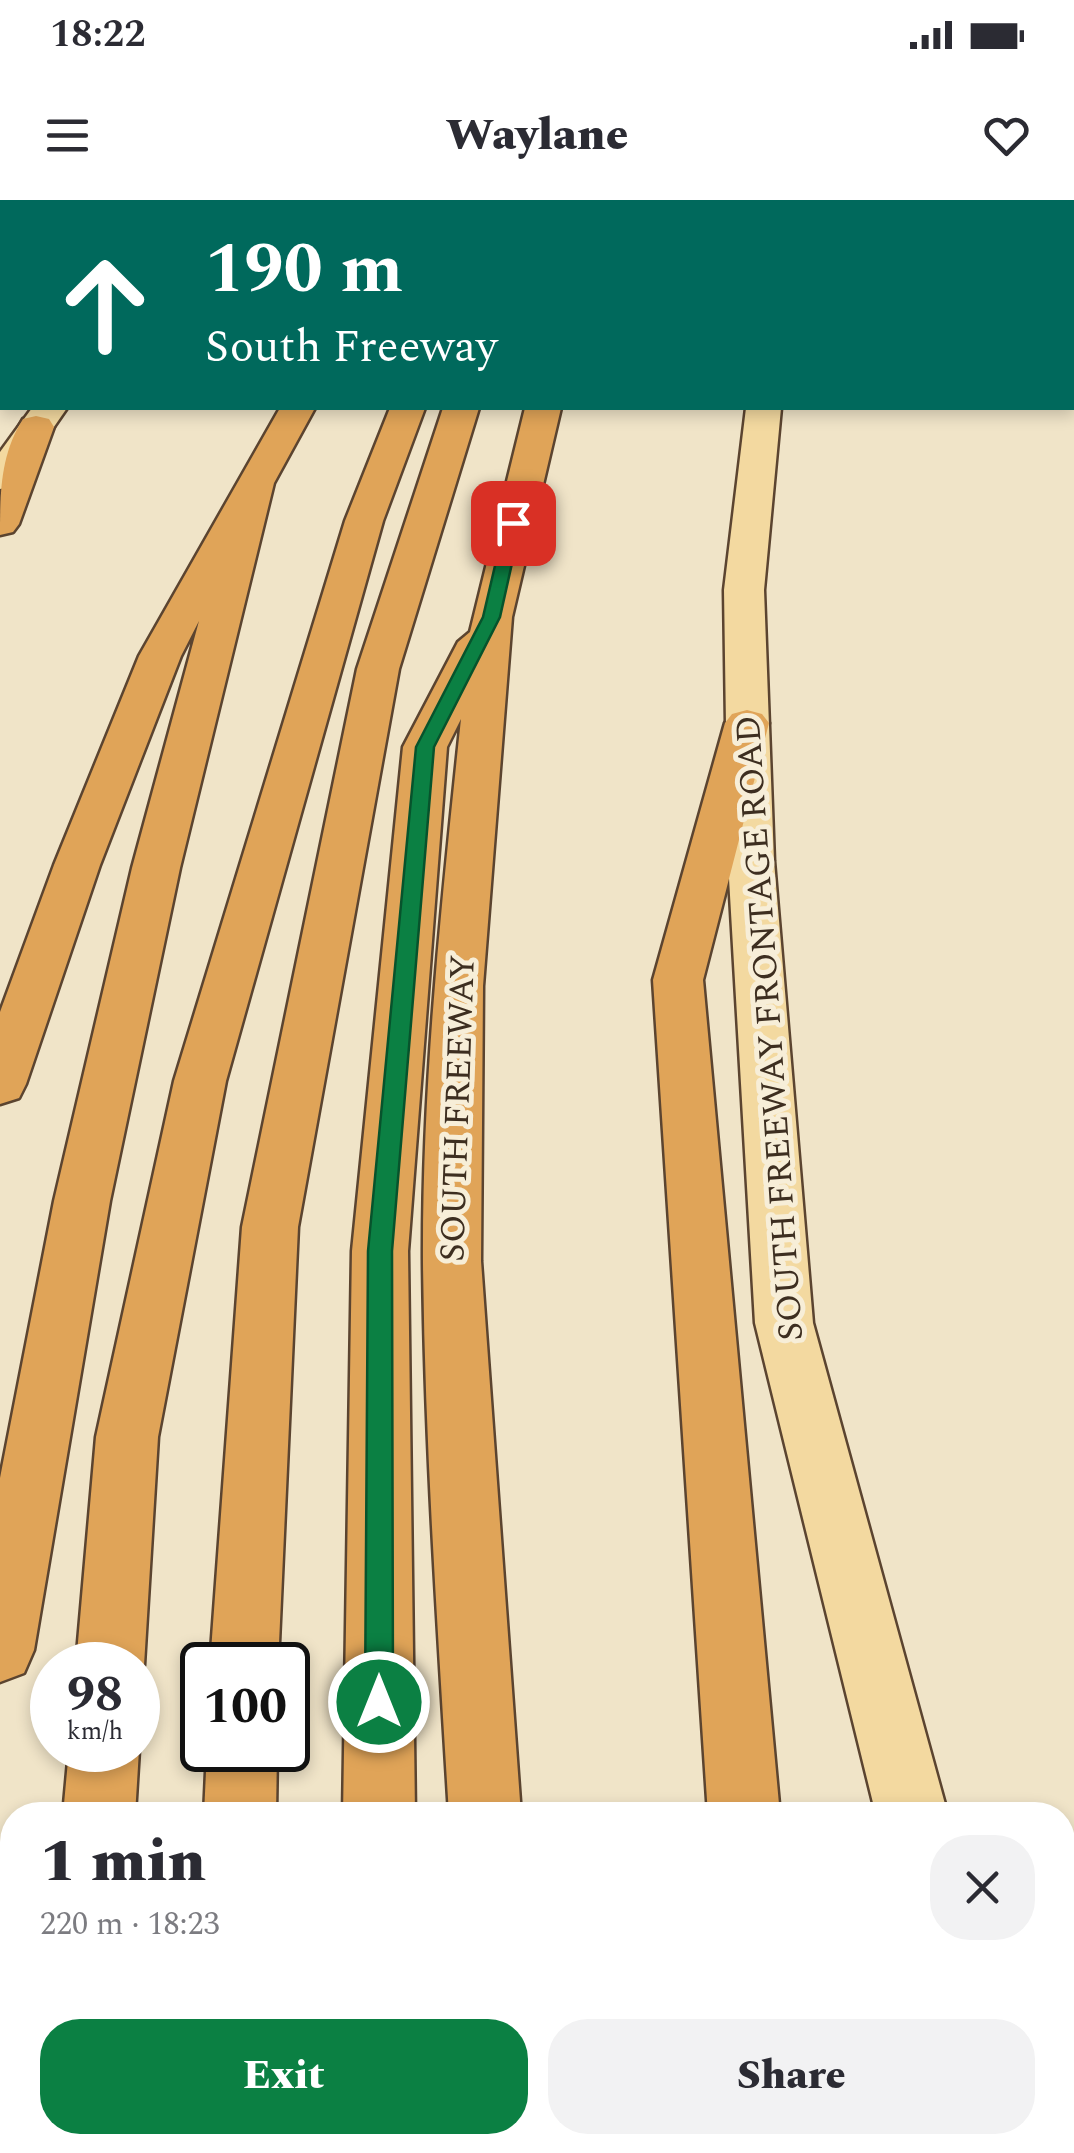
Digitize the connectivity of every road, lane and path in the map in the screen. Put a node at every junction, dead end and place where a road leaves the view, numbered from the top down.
1 (75, 410) edge
2 (297, 410) edge
3 (543, 410) edge
4 (761, 410) edge
5 (43, 418) edge
6 (456, 422) edge
7 (398, 429) edge
8 (266, 466) junction
9 (0, 478) edge
10 (0, 524) edge
11 (492, 617) junction
12 (748, 722) junction
13 (0, 1084) edge
14 (112, 1642) edge
15 (245, 1642) edge
16 (0, 1650) edge
17 (102, 1772) edge
18 (241, 1772) edge
19 (100, 1802) edge
20 (240, 1802) edge
21 (379, 1802) edge
22 (485, 1802) edge
23 (743, 1802) edge
24 (909, 1802) edge

1 - 5 main road
2 - 8 highway
3 - 11 highway, SOUTH FREEWAY
4 - 12 main road, SOUTH FREEWAY FRONTAGE ROAD
5 - 9 main road
5 - 10 highway
6 - 15 highway
7 - 14 highway
8 - 13 highway
8 - 16 highway
11 - 21 highway
11 - 22 highway, SOUTH FREEWAY
12 - 23 highway
12 - 24 main road, SOUTH FREEWAY FRONTAGE ROAD
17 - 19 highway
18 - 20 highway

